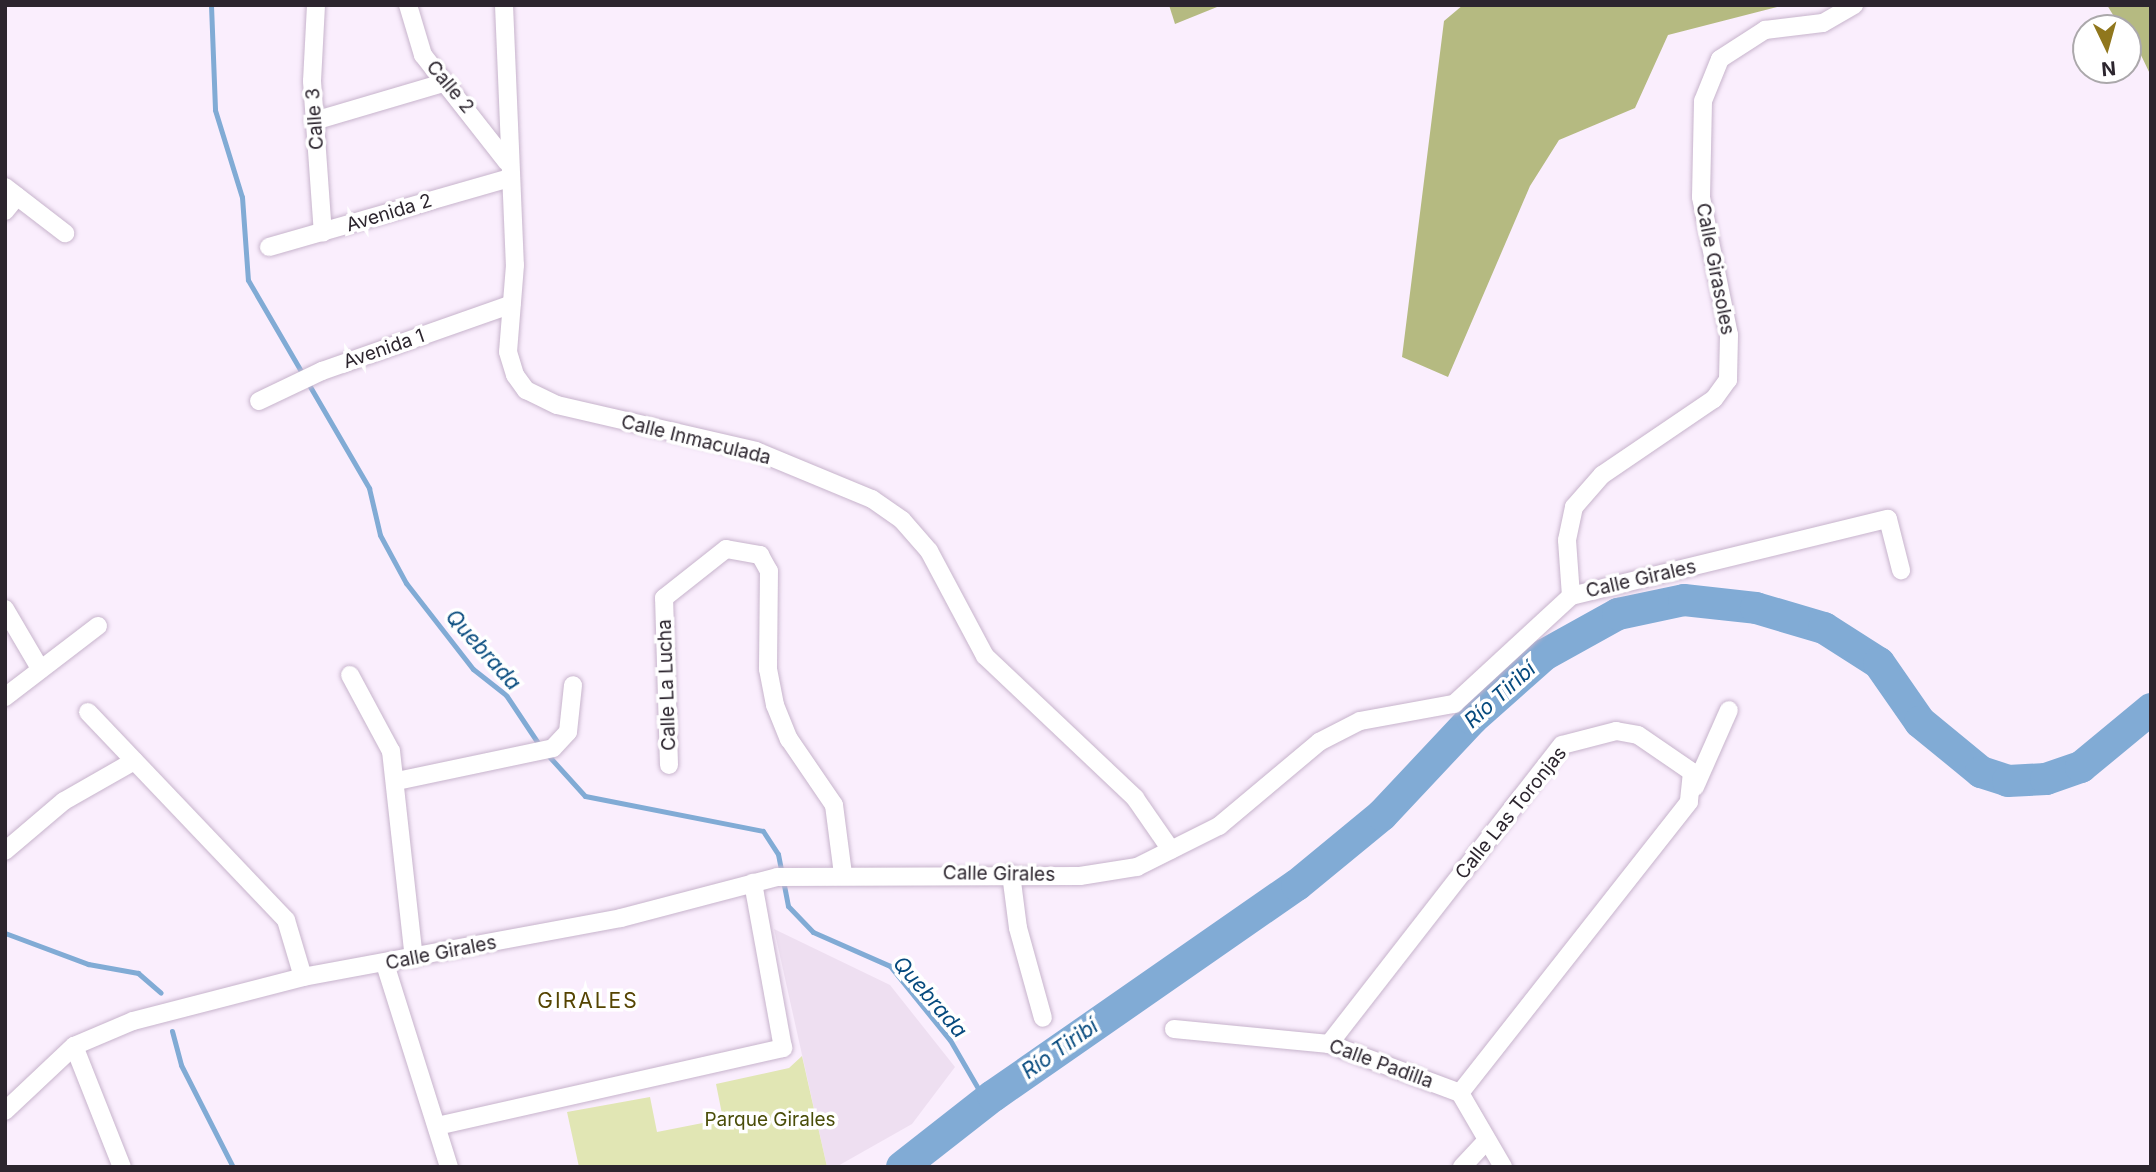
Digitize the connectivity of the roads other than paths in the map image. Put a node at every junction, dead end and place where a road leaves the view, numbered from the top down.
1 (316, 5) edge
2 (408, 5) edge
3 (504, 5) edge
4 (1854, 5) edge
5 (443, 83) junction
6 (314, 121) junction
7 (508, 170) junction
8 (11, 191) edge
9 (5, 211) edge
10 (65, 233) dead end
11 (323, 233) junction
12 (269, 247) dead end
13 (512, 304) junction
14 (259, 401) dead end
15 (1901, 570) dead end
16 (1571, 596) junction
17 (5, 609) edge
18 (98, 626) dead end
19 (39, 667) junction
20 (350, 675) dead end
21 (573, 685) dead end
22 (5, 697) edge
23 (1729, 710) dead end
24 (88, 712) dead end
25 (134, 761) junction
26 (669, 765) dead end
27 (397, 781) junction
28 (1695, 787) junction
29 (1171, 850) junction
30 (5, 851) edge
31 (843, 874) junction
32 (1011, 874) junction
33 (753, 883) junction
34 (414, 958) junction
35 (385, 964) junction
36 (303, 977) junction
37 (1043, 1018) dead end
38 (1174, 1029) dead end
39 (1329, 1044) junction
40 (74, 1046) junction
41 (1460, 1093) junction
42 (5, 1111) edge
43 (437, 1126) junction
44 (1486, 1141) junction
45 (122, 1167) edge
46 (449, 1167) edge
47 (1462, 1167) edge
48 (1503, 1167) edge

1 - 6 street, Calle 3
2 - 5 street, Calle 2
3 - 7 street, Calle Inmaculada
4 - 16 street, Calle Girasoles
5 - 6 street
5 - 7 street, Calle 2
6 - 11 street, Calle 3
7 - 11 street, Avenida 2
7 - 13 street, Calle Inmaculada
8 - 9 street
8 - 10 street
11 - 12 street, Avenida 2
13 - 14 street, Avenida 1
13 - 29 street, Calle Inmaculada
15 - 16 street, Calle Girales
16 - 29 street, Calle Girales
17 - 19 street
18 - 19 street
19 - 22 street
20 - 27 street
21 - 27 street
23 - 28 street
24 - 25 street
25 - 30 street
25 - 36 street
26 - 31 street, Calle La Lucha
27 - 34 street
28 - 39 street, Calle Las Toronjas
28 - 41 street
29 - 32 street, Calle Girales
31 - 32 street, Calle Girales
31 - 33 street, Calle Girales
32 - 37 street
33 - 34 street, Calle Girales
33 - 43 street
34 - 35 street, Calle Girales
35 - 36 street, Calle Girales
35 - 43 street
36 - 40 street, Calle Girales
38 - 39 street, Calle Padilla
39 - 41 street, Calle Padilla
40 - 42 street, Calle Girales
40 - 45 street
41 - 44 street
43 - 46 street
44 - 47 street
44 - 48 street

